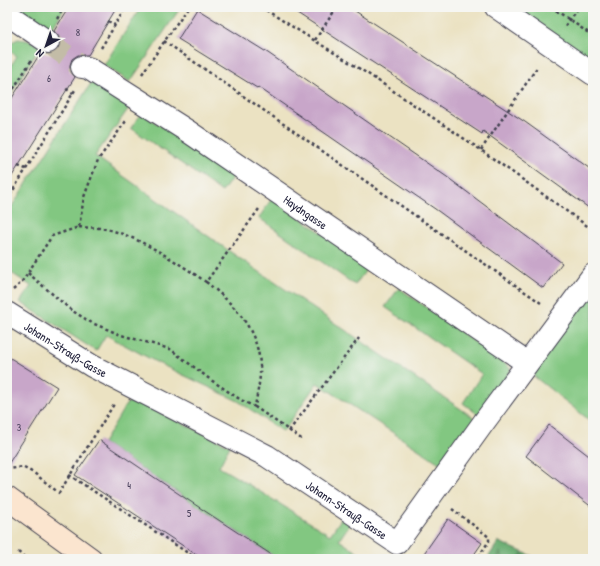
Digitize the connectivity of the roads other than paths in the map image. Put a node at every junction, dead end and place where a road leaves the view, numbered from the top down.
1 (496, 7) edge
2 (7, 14) edge
3 (48, 42) tunnel mouth
4 (85, 67) tunnel mouth
5 (593, 74) edge
6 (593, 275) edge
7 (7, 313) edge
8 (527, 363) junction
9 (7, 498) edge
10 (91, 559) edge

1 - 5 street
2 - 3 street
4 - 8 street, Haydngasse
6 - 8 street, Johann-Strauß-Gasse
7 - 8 street, Johann-Strauß-Gasse
9 - 10 main road

